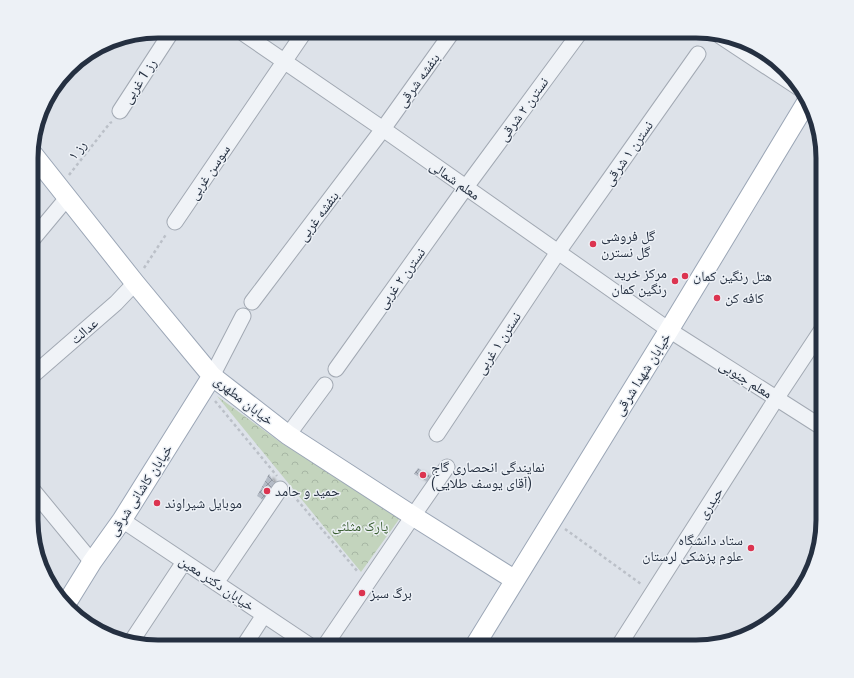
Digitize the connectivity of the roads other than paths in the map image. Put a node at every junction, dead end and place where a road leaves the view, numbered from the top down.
1 (167, 38) edge
2 (250, 38) edge
3 (300, 38) edge
4 (448, 38) edge
5 (576, 38) edge
6 (731, 43) edge
7 (698, 54) dead end
8 (284, 61) junction
9 (787, 80) edge
10 (804, 106) edge
11 (120, 111) dead end
12 (383, 129) junction
13 (38, 161) edge
14 (466, 187) junction
15 (63, 193) junction
16 (175, 222) road end
17 (38, 231) edge
18 (558, 252) junction
19 (134, 283) junction
20 (252, 302) dead end
21 (243, 316) dead end
22 (669, 330) junction
23 (816, 338) edge
24 (336, 368) dead end
25 (38, 371) edge
26 (212, 376) junction
27 (325, 385) dead end
28 (776, 398) junction
29 (816, 424) edge
30 (437, 434) dead end
31 (288, 435) junction
32 (447, 467) dead end
33 (280, 488) dead end
34 (38, 496) edge
35 (413, 516) junction
36 (122, 520) junction
37 (92, 562) junction
38 (184, 562) junction
39 (515, 580) junction
40 (216, 583) junction
41 (69, 600) edge
42 (264, 615) junction
43 (134, 637) edge
44 (248, 640) edge
45 (302, 640) edge
46 (329, 640) edge
47 (478, 640) edge
48 (622, 640) edge

1 - 11 street, رز 1 غربی
2 - 8 street, معلم شمالی
3 - 8 street, سوسن غربی
4 - 12 street, بنفشه شرقی
5 - 14 street, نسترن ۲ شرقی
6 - 9 street
7 - 18 street, نسترن ۱ شرقی
8 - 12 street, معلم شمالی
8 - 16 street, سوسن غربی
10 - 22 main road, خیابان شهدا شرقی
12 - 14 street, معلم شمالی
12 - 20 street, بنفشه غربی
13 - 15 main road, خیابان مطهری
14 - 18 street, معلم شمالی
14 - 24 street, نسترن ۲ غربی
15 - 17 street
15 - 19 main road, خیابان مطهری
18 - 22 street, معلم شمالی
18 - 30 street, نسترن ۱ غربی
19 - 25 street, عدالت
19 - 26 main road, خیابان مطهری
21 - 26 street
22 - 28 street, معلم جنوبی
22 - 39 main road, خیابان شهدا شرقی
23 - 28 street, حیدری
26 - 31 main road, خیابان مطهری
26 - 36 main road, خیابان کاشانی شرقی
27 - 31 street
28 - 29 street, معلم جنوبی
28 - 48 street, حیدری
31 - 35 main road, خیابان مطهری
32 - 35 street
33 - 40 street
34 - 37 street
35 - 39 main road, خیابان مطهری
35 - 46 street
36 - 37 main road, خیابان کاشانی شرقی
36 - 38 street, خیابان دکتر معین
37 - 41 main road, خیابان کاشانی شرقی
38 - 40 street, خیابان دکتر معین
38 - 43 street
39 - 47 main road, خیابان شهدا شرقی
40 - 42 street, خیابان دکتر معین
42 - 44 street
42 - 45 street, خیابان دکتر معین

